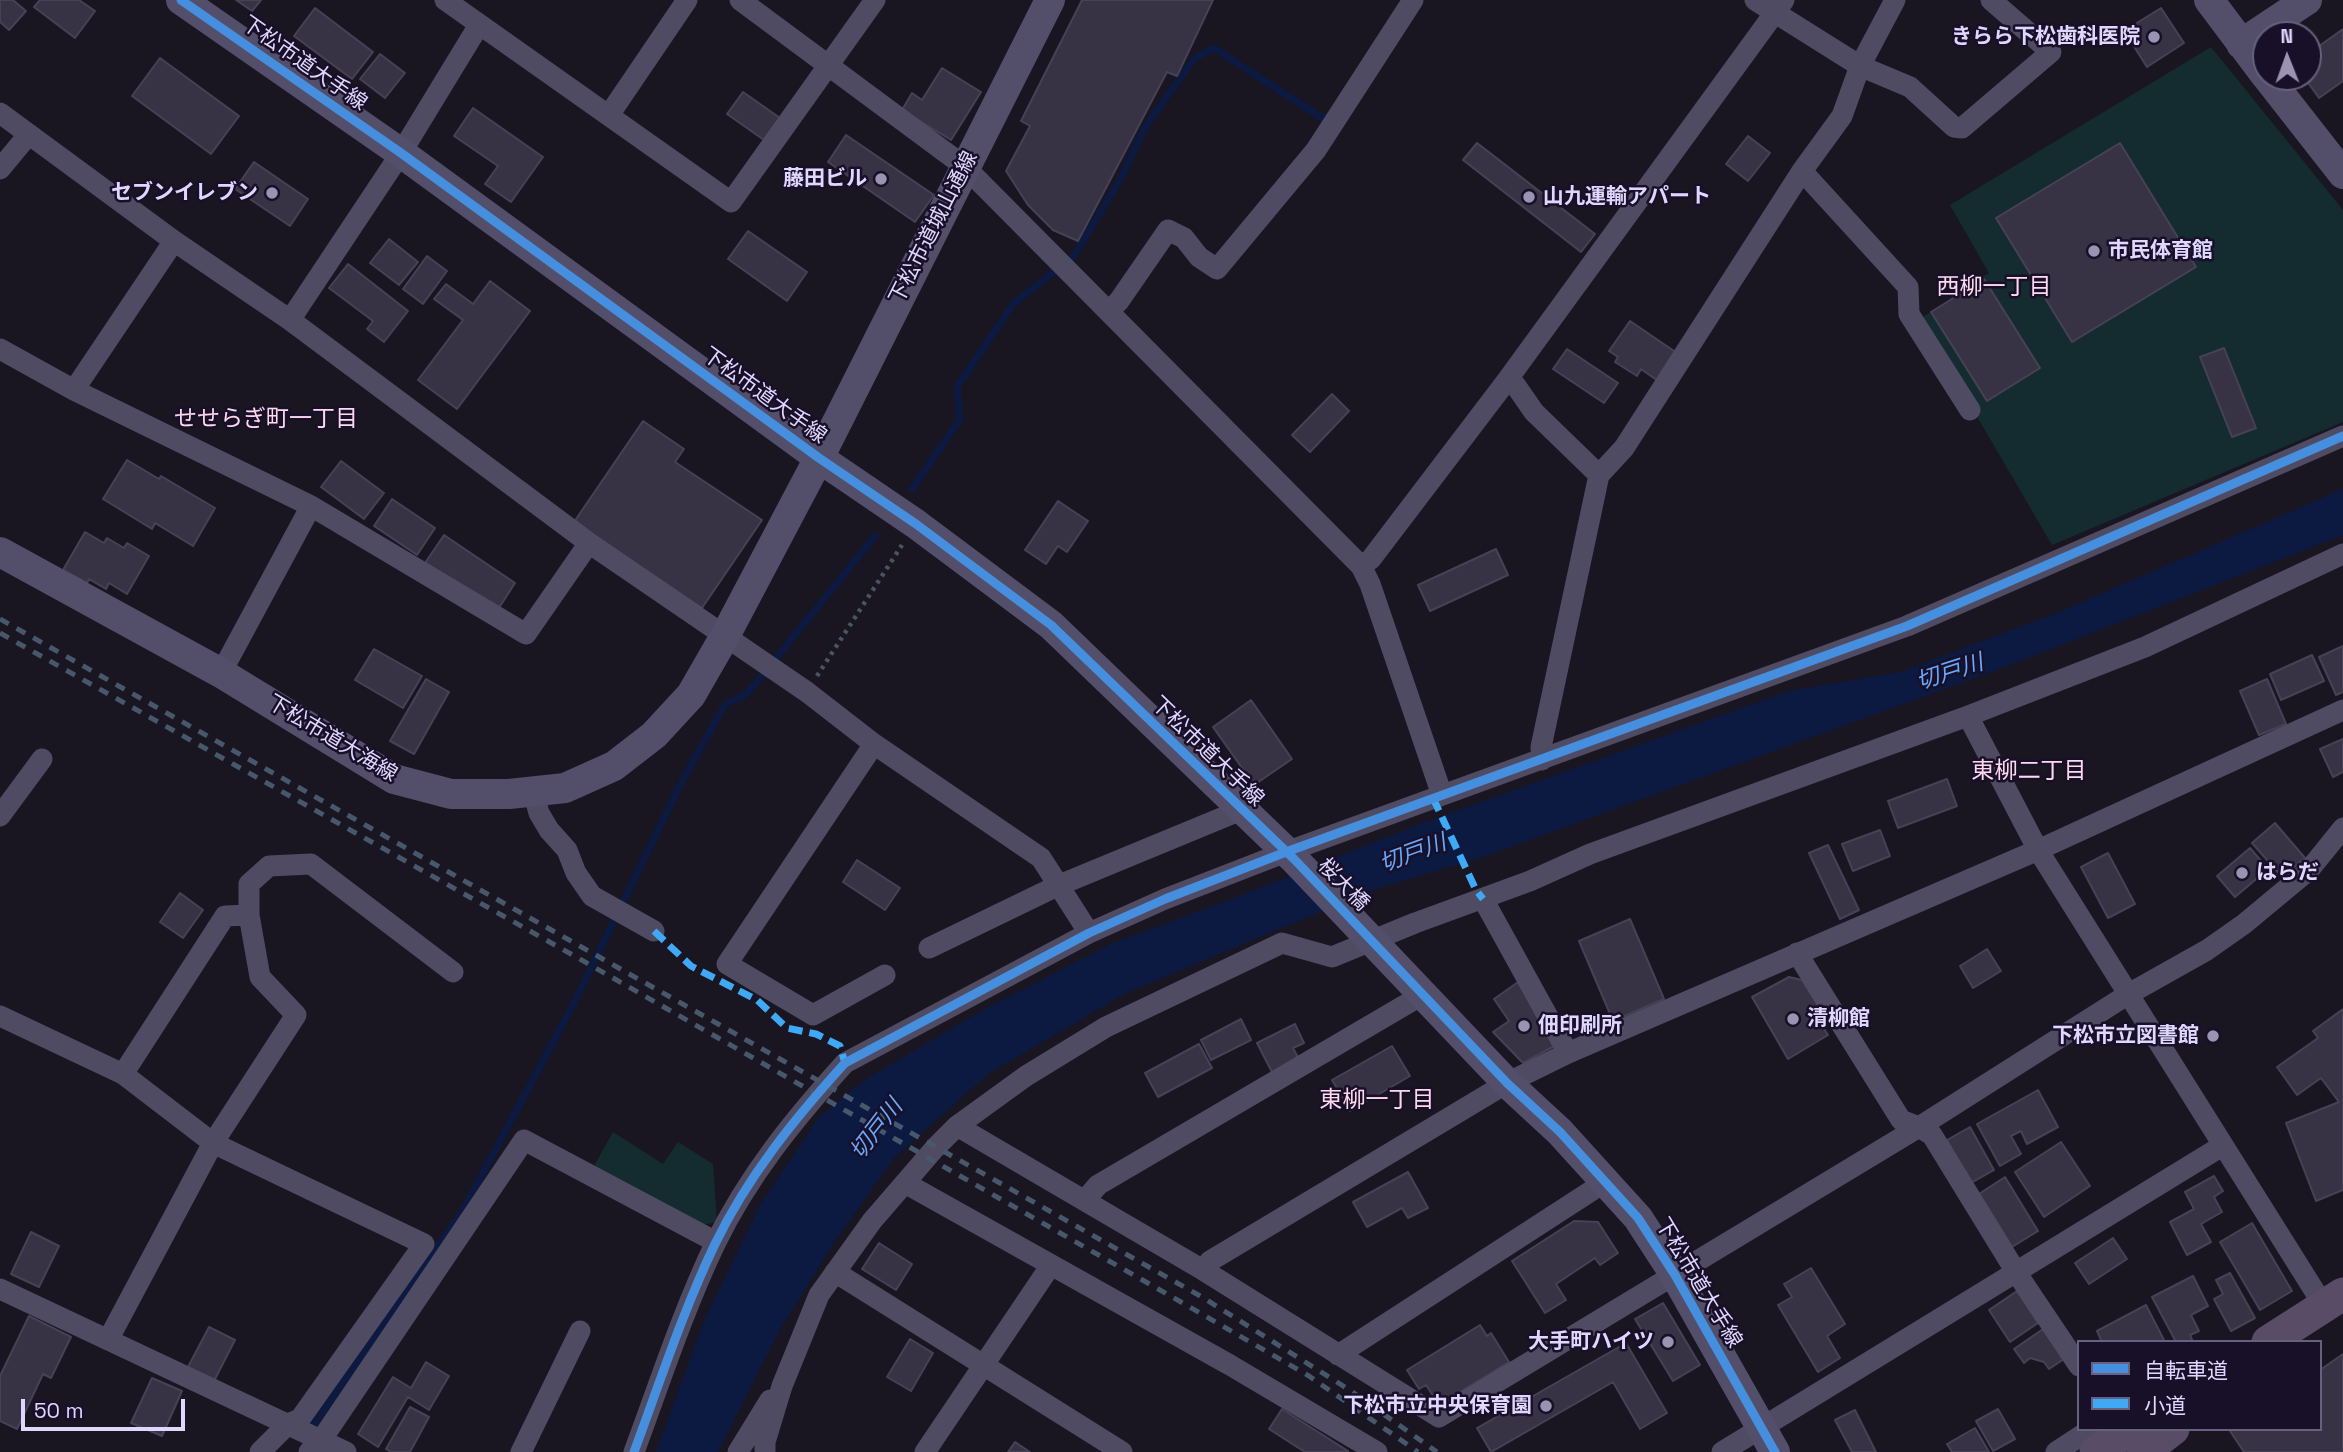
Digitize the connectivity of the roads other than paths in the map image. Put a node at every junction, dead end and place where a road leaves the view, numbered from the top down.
1 (181, 0) edge
2 (445, 0) edge
3 (740, 0) edge
4 (875, 0) edge
5 (1050, 0) edge
6 (1413, 0) edge
7 (1755, 0) edge
8 (1895, 0) edge
9 (1991, 0) edge
10 (2209, 0) edge
11 (2307, 0) edge
12 (679, 3) edge
13 (1780, 6) edge
14 (479, 25) junction
15 (2241, 44) junction
16 (2252, 58) edge
17 (828, 66) junction
18 (1860, 66) junction
19 (2279, 91) edge
20 (0, 113) edge
21 (608, 115) junction
22 (29, 134) junction
23 (401, 153) junction
24 (964, 166) junction
25 (0, 169) edge
26 (1802, 170) junction
27 (2343, 174) edge
28 (174, 241) junction
29 (1109, 311) junction
30 (290, 320) junction
31 (0, 349) edge
32 (1508, 379) junction
33 (74, 390) junction
34 (1970, 410) dead end
35 (2343, 436) edge
36 (819, 458) junction
37 (1599, 475) junction
38 (311, 506) junction
39 (589, 543) junction
40 (0, 552) edge
41 (2343, 554) edge
42 (1361, 566) junction
43 (724, 636) junction
44 (221, 673) junction
45 (2343, 710) edge
46 (1968, 716) junction
47 (874, 744) junction
48 (42, 759) dead end
49 (1542, 760) junction
50 (533, 791) junction
51 (1442, 795) junction
52 (1241, 810) junction
53 (0, 816) edge
54 (2343, 828) edge
55 (2038, 850) junction
56 (1290, 855) junction
57 (1057, 886) junction
58 (1483, 899) junction
59 (249, 915) junction
60 (653, 931) dead end
61 (1090, 933) junction
62 (1371, 938) junction
63 (929, 948) dead end
64 (1797, 953) junction
65 (453, 972) dead end
66 (885, 975) dead end
67 (1422, 995) junction
68 (2127, 995) junction
69 (0, 1016) edge
70 (1568, 1053) junction
71 (123, 1074) junction
72 (1507, 1083) junction
73 (957, 1126) junction
74 (1919, 1126) junction
75 (213, 1143) junction
76 (2222, 1146) junction
77 (1605, 1182) junction
78 (905, 1183) junction
79 (1085, 1200) junction
80 (716, 1242) junction
81 (1051, 1265) junction
82 (1203, 1270) junction
83 (835, 1272) junction
84 (2016, 1272) junction
85 (1675, 1275) junction
86 (0, 1289) edge
87 (2334, 1300) edge
88 (580, 1331) dead end
89 (108, 1340) junction
90 (2271, 1340) edge
91 (2284, 1340) edge
92 (1338, 1355) junction
93 (2077, 1363) edge
94 (984, 1366) junction
95 (782, 1386) junction
96 (2088, 1431) edge
97 (307, 1436) edge
98 (2144, 1438) edge
99 (1768, 1439) edge
100 (1373, 1451) edge
101 (260, 1452) edge
102 (346, 1452) edge
103 (521, 1452) edge
104 (634, 1452) edge
105 (738, 1452) edge
106 (765, 1452) edge
107 (925, 1452) edge
108 (1122, 1452) edge
109 (1722, 1452) edge
110 (2056, 1452) edge
111 (2096, 1452) edge

1 - 23 street, 下松市道大手線
2 - 14 street
3 - 17 street
4 - 17 street
5 - 24 street, 下松市道城山通線
6 - 29 street
7 - 13 street
8 - 18 street
9 - 18 street
10 - 15 street
11 - 15 street
12 - 21 street
13 - 18 street
13 - 32 street
14 - 21 street
14 - 23 street
15 - 16 street
17 - 21 street
17 - 24 street
18 - 26 street
19 - 27 street
20 - 22 street
22 - 25 street
22 - 28 street
23 - 30 street
23 - 36 street, 下松市道大手線
24 - 29 street
24 - 36 street, 下松市道城山通線
26 - 34 street
26 - 37 street
28 - 30 street
28 - 33 street
29 - 42 street
30 - 39 street
31 - 33 street
32 - 37 street
32 - 42 street
33 - 38 street
35 - 49 street
36 - 43 street, 下松市道大海線
36 - 52 street, 下松市道大手線
37 - 49 street
38 - 39 street
38 - 44 street
39 - 43 street
40 - 44 street, 下松市道大海線
41 - 46 street
42 - 51 street
43 - 47 street
43 - 50 street, 下松市道大海線
44 - 50 street, 下松市道大海線
45 - 55 street
46 - 55 street
46 - 58 street
47 - 57 street
47 - 66 street
48 - 53 street
49 - 51 street
50 - 60 street
51 - 56 street
52 - 56 street, 下松市道大手線
52 - 57 street
54 - 68 street
55 - 64 street
55 - 68 street
56 - 61 street
56 - 62 street, 桜大橋
57 - 61 street
57 - 63 street
58 - 62 street
58 - 70 street
59 - 65 street
59 - 71 street
59 - 75 street
61 - 80 street
62 - 67 street, 下松市道大手線
62 - 73 street
64 - 70 street
64 - 74 street
67 - 72 street, 下松市道大手線
67 - 79 street
68 - 74 street
68 - 76 street
69 - 71 street
70 - 72 street
71 - 75 street
72 - 77 street, 下松市道大手線
72 - 82 street
73 - 78 street
73 - 79 street
74 - 84 street
74 - 85 street
75 - 89 street
75 - 97 street
76 - 84 street
76 - 87 street
77 - 85 street, 下松市道大手線
77 - 92 street
78 - 81 street
78 - 83 street
79 - 82 street
80 - 97 street
80 - 104 street
81 - 94 street
81 - 100 street
82 - 92 street
83 - 94 street
83 - 95 street
84 - 93 street
84 - 99 street
85 - 92 street
85 - 99 street, 下松市道大手線
86 - 89 street
87 - 90 main road
87 - 91 main road
88 - 103 street
89 - 97 street
94 - 107 street
94 - 108 street
95 - 105 street
95 - 106 street
96 - 110 street
97 - 101 street
97 - 102 street
98 - 111 main road
99 - 109 street

